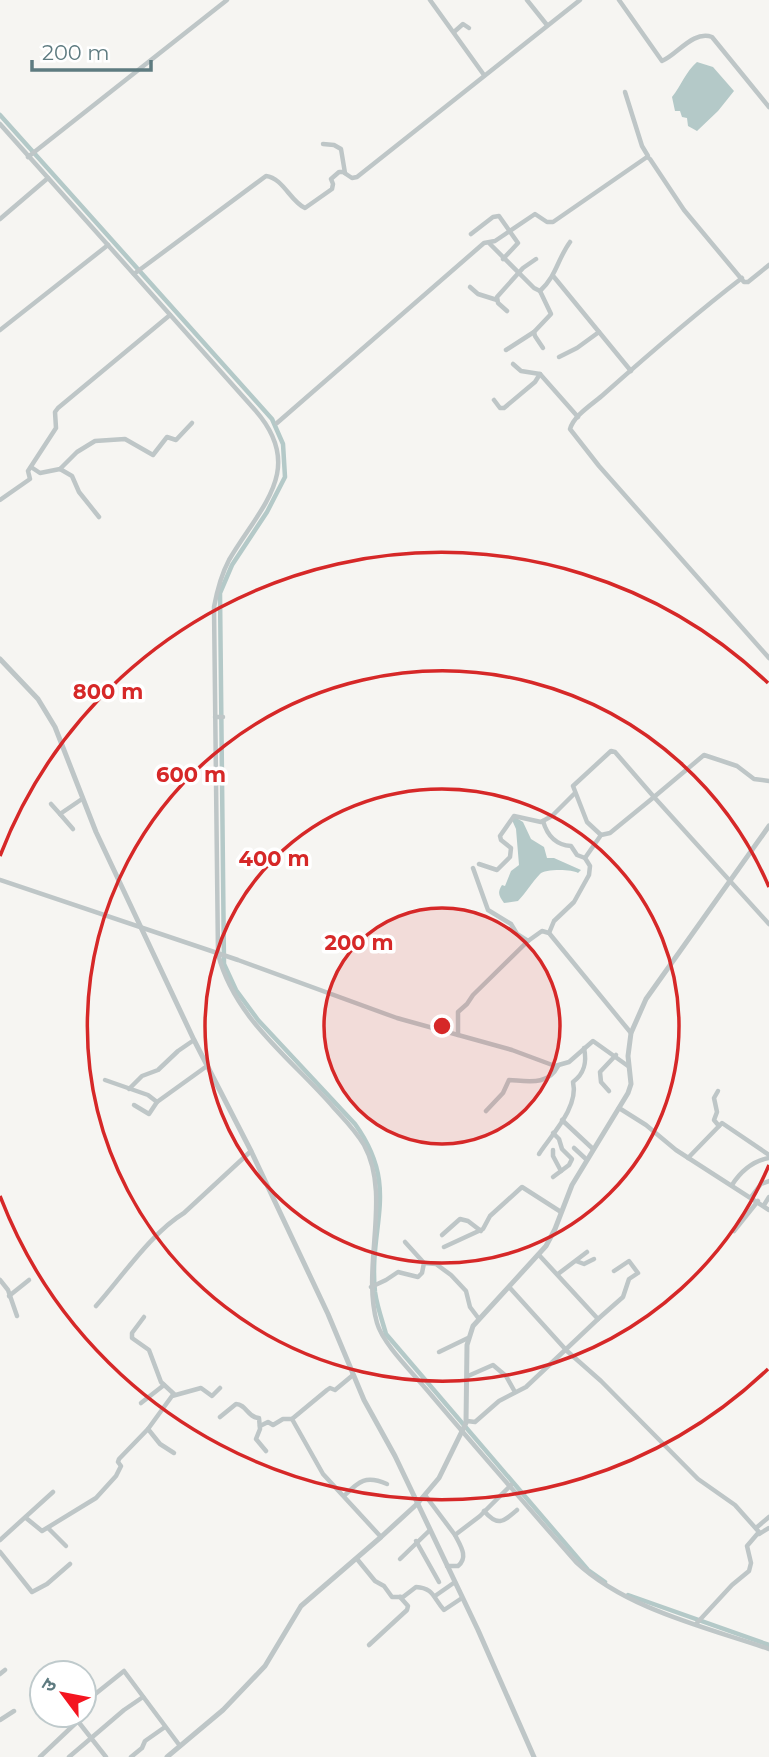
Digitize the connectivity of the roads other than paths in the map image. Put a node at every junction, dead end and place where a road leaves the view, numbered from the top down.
1 (227, 0) edge
2 (430, 0) edge
3 (527, 0) edge
4 (580, 0) edge
5 (619, 0) edge
6 (547, 25) junction
7 (469, 28) dead end
8 (454, 32) junction
9 (484, 75) junction
10 (625, 92) dead end
11 (769, 107) edge
12 (0, 124) edge
13 (323, 144) dead end
14 (33, 154) junction
15 (648, 157) junction
16 (345, 173) junction
17 (48, 178) junction
18 (0, 219) edge
19 (509, 231) junction
20 (471, 234) dead end
21 (570, 242) dead end
22 (489, 244) junction
23 (108, 245) junction
24 (503, 259) junction
25 (537, 259) dead end
26 (769, 265) edge
27 (137, 272) junction
28 (520, 273) junction
29 (554, 277) junction
30 (742, 278) junction
31 (470, 287) dead end
32 (540, 291) junction
33 (497, 300) junction
34 (507, 311) dead end
35 (170, 315) junction
36 (0, 330) edge
37 (599, 331) junction
38 (534, 332) junction
39 (543, 348) dead end
40 (506, 350) dead end
41 (559, 357) dead end
42 (513, 365) dead end
43 (631, 371) junction
44 (540, 374) junction
45 (494, 400) dead end
46 (578, 417) junction
47 (192, 423) dead end
48 (277, 423) dead end
49 (31, 467) junction
50 (60, 469) junction
51 (0, 500) edge
52 (99, 517) dead end
53 (769, 658) edge
54 (0, 659) edge
55 (769, 781) edge
56 (574, 794) junction
57 (654, 797) junction
58 (82, 799) junction
59 (51, 804) dead end
60 (60, 814) junction
61 (543, 821) junction
62 (769, 826) edge
63 (73, 829) dead end
64 (601, 835) junction
65 (585, 858) junction
66 (479, 864) dead end
67 (473, 868) dead end
68 (0, 880) edge
69 (728, 881) junction
70 (769, 924) edge
71 (140, 926) junction
72 (549, 933) junction
73 (528, 942) junction
74 (220, 955) junction
75 (631, 1032) junction
76 (458, 1035) junction
77 (194, 1040) junction
78 (583, 1048) junction
79 (616, 1055) junction
80 (558, 1066) junction
81 (628, 1066) junction
82 (209, 1071) junction
83 (105, 1080) dead end
84 (129, 1090) junction
85 (609, 1091) dead end
86 (718, 1091) dead end
87 (157, 1102) junction
88 (134, 1105) dead end
89 (619, 1108) junction
90 (486, 1111) dead end
91 (562, 1120) junction
92 (719, 1126) junction
93 (553, 1133) junction
94 (574, 1148) dead end
95 (593, 1149) junction
96 (553, 1150) dead end
97 (251, 1151) junction
98 (539, 1154) dead end
99 (769, 1156) edge
100 (688, 1158) junction
101 (587, 1160) junction
102 (569, 1165) junction
103 (561, 1171) junction
104 (580, 1172) junction
105 (553, 1177) dead end
106 (769, 1181) edge
107 (732, 1185) junction
108 (751, 1197) junction
109 (769, 1197) edge
110 (758, 1201) junction
111 (764, 1205) junction
112 (769, 1210) edge
113 (561, 1212) junction
114 (481, 1231) junction
115 (734, 1231) dead end
116 (442, 1235) dead end
117 (405, 1242) dead end
118 (444, 1247) dead end
119 (587, 1252) dead end
120 (539, 1255) junction
121 (594, 1259) dead end
122 (575, 1261) junction
123 (424, 1263) junction
124 (614, 1271) dead end
125 (558, 1274) junction
126 (0, 1280) edge
127 (29, 1280) dead end
128 (371, 1286) junction
129 (510, 1287) junction
130 (9, 1296) junction
131 (96, 1306) dead end
132 (17, 1315) dead end
133 (144, 1317) dead end
134 (479, 1319) junction
135 (598, 1319) junction
136 (468, 1338) junction
137 (567, 1351) junction
138 (439, 1352) dead end
139 (353, 1376) junction
140 (468, 1376) junction
141 (164, 1385) junction
142 (220, 1388) dead end
143 (515, 1392) junction
144 (174, 1394) junction
145 (141, 1403) dead end
146 (220, 1418) dead end
147 (292, 1419) junction
148 (260, 1426) junction
149 (465, 1426) junction
150 (148, 1429) junction
151 (266, 1451) dead end
152 (174, 1453) dead end
153 (387, 1484) dead end
154 (511, 1485) junction
155 (53, 1492) dead end
156 (345, 1495) junction
157 (425, 1495) junction
158 (417, 1504) junction
159 (517, 1510) dead end
160 (484, 1511) junction
161 (769, 1517) edge
162 (26, 1518) junction
163 (48, 1528) junction
164 (769, 1528) edge
165 (429, 1531) junction
166 (757, 1531) junction
167 (455, 1535) junction
168 (381, 1537) junction
169 (0, 1540) edge
170 (416, 1541) junction
171 (66, 1546) dead end
172 (0, 1552) edge
173 (357, 1559) junction
174 (400, 1559) dead end
175 (70, 1564) dead end
176 (446, 1566) junction
177 (439, 1582) dead end
178 (454, 1583) junction
179 (401, 1597) junction
180 (435, 1597) junction
181 (462, 1598) junction
182 (697, 1624) junction
183 (369, 1645) dead end
184 (769, 1649) edge
185 (5, 1670) dead end
186 (0, 1674) edge
187 (98, 1692) edge
188 (143, 1697) junction
189 (14, 1711) dead end
190 (0, 1720) edge
191 (165, 1727) junction
192 (70, 1729) edge
193 (84, 1729) edge
194 (91, 1739) junction
195 (180, 1746) junction
196 (40, 1757) edge
197 (69, 1757) edge
198 (106, 1757) edge
199 (131, 1757) edge
200 (167, 1757) edge
201 (534, 1757) edge

1 - 14 street
2 - 8 street
3 - 6 street
4 - 6 street
5 - 11 street
6 - 9 street
7 - 8 street
8 - 9 street
9 - 16 street
10 - 15 street
12 - 14 street
13 - 16 street
14 - 17 street
15 - 19 street
15 - 30 street
16 - 27 street
17 - 18 street
17 - 23 street
19 - 20 street
19 - 22 street
19 - 24 street
21 - 29 street
22 - 24 street
22 - 48 street
23 - 27 street
23 - 36 street
24 - 28 street
25 - 28 street
26 - 30 street
27 - 35 street
28 - 32 street
28 - 33 street
29 - 32 street
29 - 37 street
30 - 43 street
31 - 33 street
32 - 38 street
33 - 34 street
35 - 49 street
35 - 74 street
37 - 41 street
37 - 43 street
38 - 39 street
38 - 40 street
42 - 44 street
43 - 46 street
44 - 45 street
44 - 46 street
46 - 53 street
47 - 50 street
49 - 50 street
49 - 51 street
50 - 52 street
54 - 58 street
55 - 57 street
56 - 57 street
56 - 61 street
56 - 64 street
57 - 64 street
57 - 69 street
58 - 60 street
58 - 71 street
59 - 60 street
60 - 63 street
61 - 65 street
61 - 66 street
62 - 69 street
64 - 65 street
65 - 72 street
67 - 73 street
68 - 71 street
69 - 70 street
69 - 75 street
71 - 74 street
71 - 77 street
72 - 73 street
72 - 75 street
73 - 76 street
74 - 76 street
74 - 128 street
75 - 81 street
76 - 80 street
77 - 82 street
77 - 84 street
78 - 79 street
78 - 80 street
78 - 91 street
79 - 81 street
79 - 85 street
80 - 90 street
81 - 89 street
82 - 87 street
82 - 97 street
83 - 84 street
84 - 87 street
86 - 92 street
87 - 88 street
89 - 95 street
89 - 100 street
91 - 93 street
91 - 95 street
92 - 99 street
92 - 100 street
93 - 98 street
93 - 102 street
94 - 101 street
95 - 101 street
96 - 103 street
97 - 131 street
97 - 139 street
99 - 107 street
100 - 107 street
101 - 104 street
102 - 103 street
102 - 104 street
103 - 105 street
104 - 113 street
106 - 108 street
107 - 108 street
108 - 110 street
109 - 111 street
110 - 111 street
110 - 115 street
111 - 112 street
113 - 114 street
113 - 120 street
114 - 116 street
114 - 118 street
117 - 123 street
119 - 122 street
120 - 125 street
120 - 129 street
121 - 122 street
122 - 125 street
123 - 128 street
123 - 134 street
124 - 135 street
125 - 135 street
126 - 130 street
127 - 130 street
128 - 149 street
129 - 134 street
129 - 137 street
130 - 132 street
133 - 141 street
134 - 136 street
135 - 137 street
136 - 138 street
136 - 140 street
137 - 143 street
137 - 166 street
139 - 147 street
139 - 158 street
140 - 143 street
140 - 149 street
141 - 144 street
141 - 145 street
142 - 144 street
143 - 149 street
144 - 150 street
146 - 148 street
147 - 148 street
147 - 156 street
148 - 151 street
149 - 154 street
149 - 157 street
150 - 152 street
150 - 163 street
153 - 156 street
154 - 160 street
154 - 182 street
155 - 162 street
156 - 168 street
157 - 158 street
157 - 167 street
158 - 165 street
158 - 168 street
159 - 160 street
160 - 167 street
161 - 166 street
162 - 163 street
162 - 169 street
163 - 171 street
164 - 166 street
165 - 170 street
165 - 176 street
166 - 182 street
167 - 176 street
168 - 173 street
170 - 174 street
170 - 177 street
172 - 175 street
173 - 179 street
173 - 195 street
176 - 178 street
178 - 180 street
178 - 181 street
179 - 180 street
179 - 183 street
180 - 181 street
181 - 201 street
182 - 184 street
185 - 186 street
187 - 188 street
188 - 191 street
188 - 194 street
189 - 190 street
191 - 195 street
191 - 199 street
192 - 196 street
193 - 194 street
194 - 197 street
194 - 198 street
195 - 200 street

